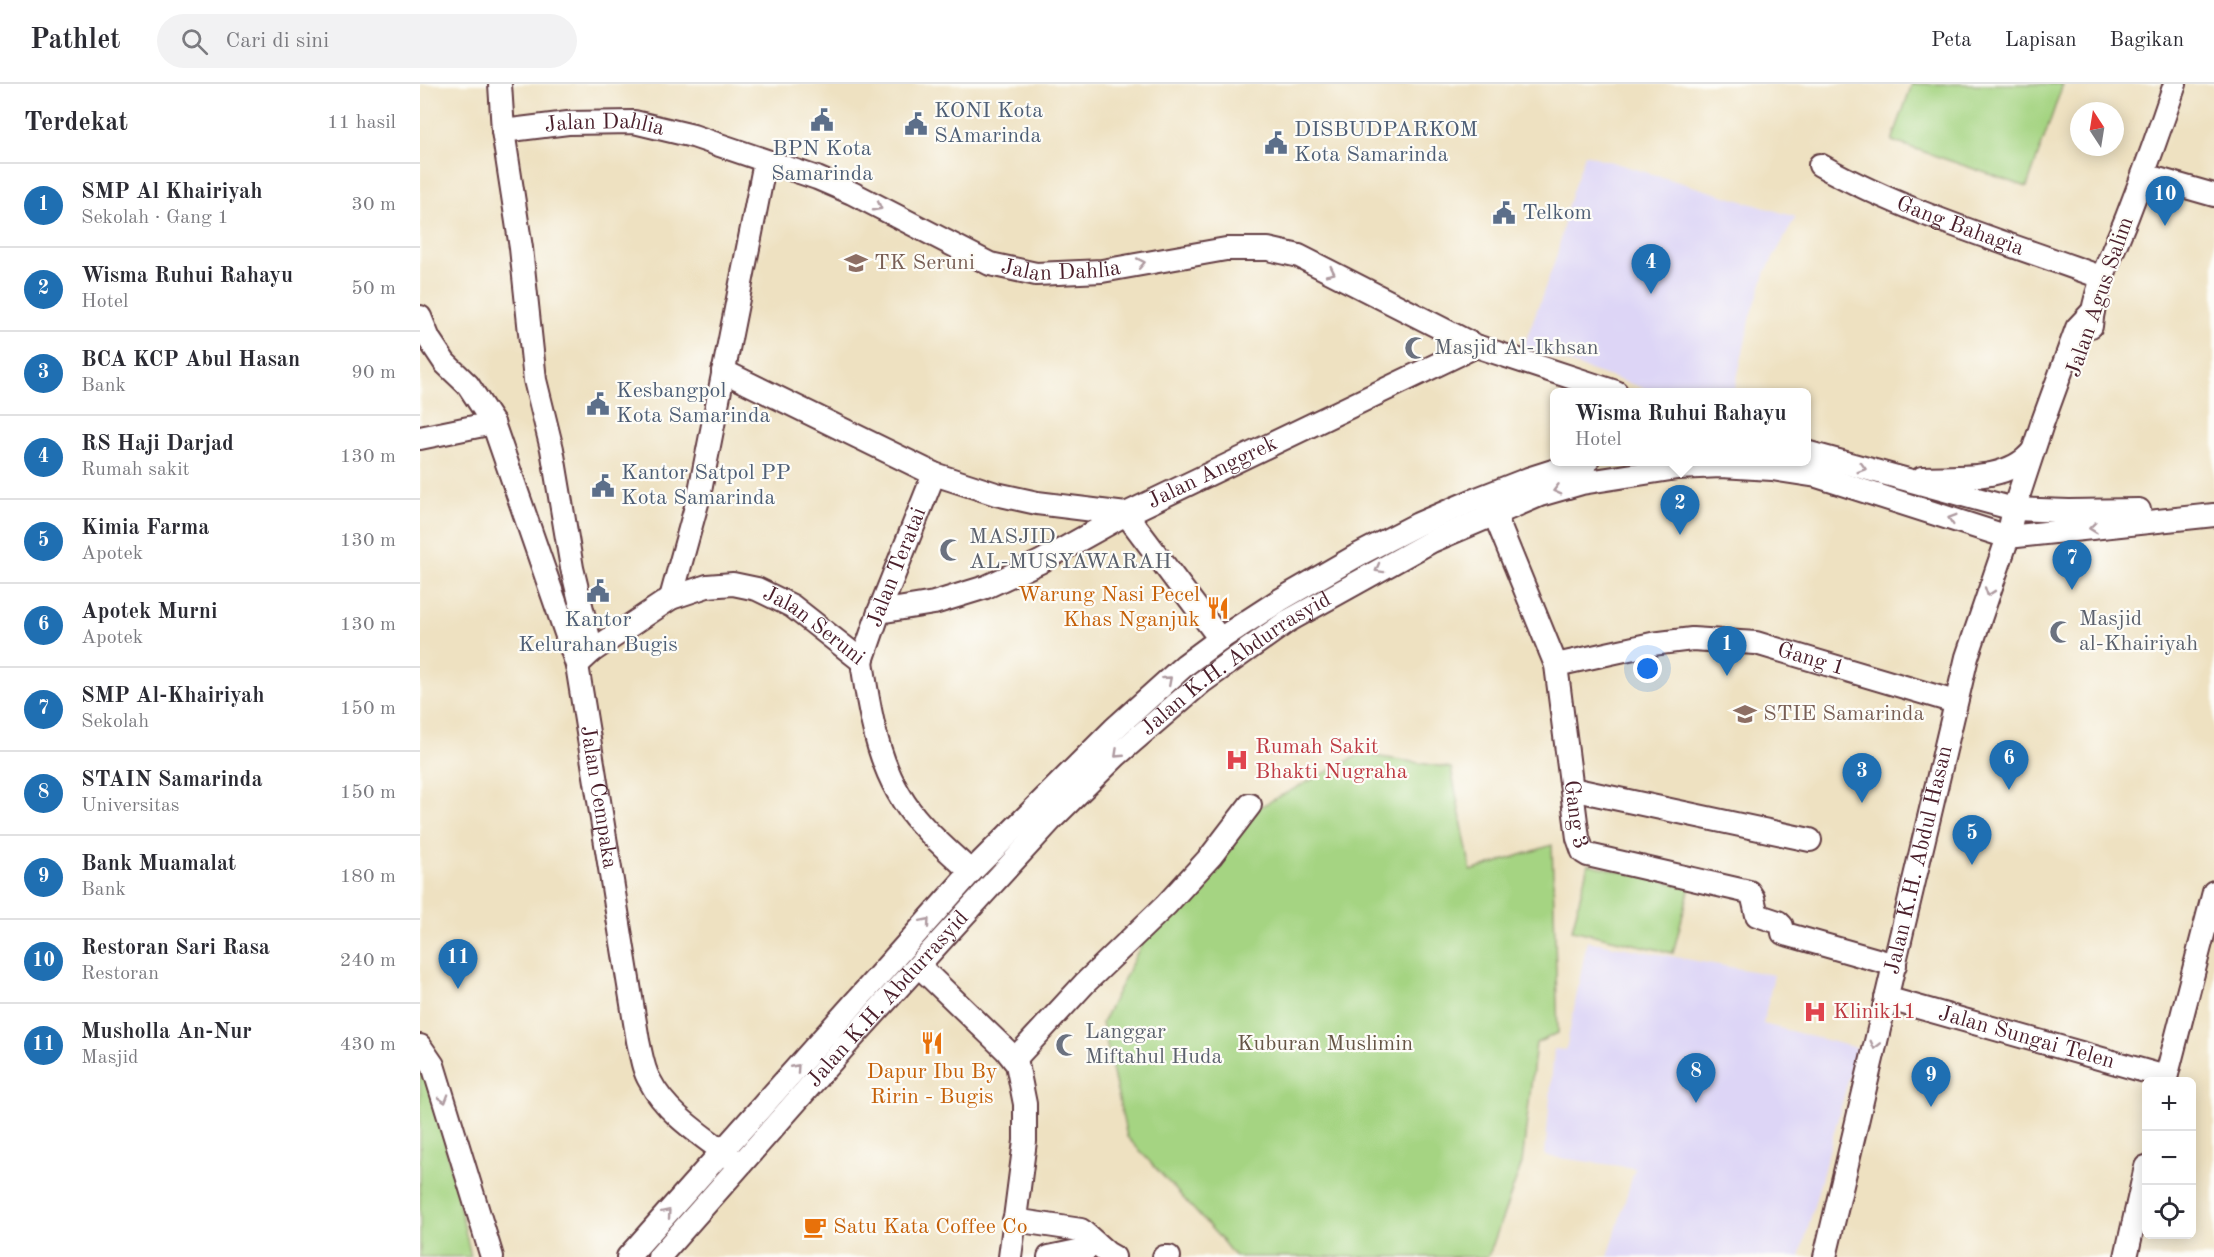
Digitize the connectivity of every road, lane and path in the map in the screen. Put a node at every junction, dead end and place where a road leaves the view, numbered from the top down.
1 (500, 84) edge
2 (2175, 84) edge
3 (503, 131) junction
4 (765, 162) junction
5 (1820, 165) dead end
6 (2144, 175) junction
7 (2214, 195) edge
8 (2103, 278) junction
9 (2092, 312) junction
10 (420, 317) edge
11 (1476, 346) junction
12 (723, 371) junction
13 (1601, 388) edge
14 (493, 423) junction
15 (420, 438) edge
16 (2032, 452) junction
17 (1811, 453) edge
18 (1569, 466) edge
19 (934, 474) junction
20 (1897, 478) junction
21 (2019, 510) junction
22 (1494, 513) junction
23 (1126, 514) junction
24 (2211, 515) edge
25 (2008, 537) junction
26 (670, 598) junction
27 (879, 612) junction
28 (1220, 639) junction
29 (584, 658) junction
30 (862, 661) junction
31 (1556, 665) junction
32 (1955, 702) junction
33 (1153, 708) junction
34 (1572, 789) junction
35 (1250, 805) dead end
36 (1810, 840) dead end
37 (971, 872) junction
38 (2214, 892) edge
39 (1894, 965) junction
40 (919, 966) junction
41 (1886, 998) junction
42 (420, 1046) edge
43 (1014, 1060) junction
44 (2159, 1077) edge
45 (2167, 1077) edge
46 (722, 1150) junction
47 (740, 1165) junction
48 (2142, 1185) edge
49 (1013, 1223) junction
50 (1087, 1249) dead end
51 (492, 1257) edge
52 (628, 1257) edge
53 (659, 1257) edge
54 (1010, 1257) edge
55 (1049, 1257) edge
56 (1114, 1257) edge
57 (1825, 1257) edge
58 (2126, 1257) edge

1 - 3 street
2 - 6 street, Jalan Agus Salim
3 - 4 street, Jalan Dahlia
3 - 29 street
4 -> 11 street, Jalan Dahlia
4 - 12 street
5 - 8 street, Gang Bahagia
6 - 7 street
6 - 8 street, Jalan Agus Salim
8 - 9 street, Jalan Agus Salim
9 - 16 street
9 - 21 street, Jalan Agus Salim
10 - 14 street, Jalan Cempaka
11 - 13 street, Jalan Dahlia
11 - 23 street, Jalan Anggrek
12 - 19 street
12 - 26 street
14 - 15 street
14 - 29 street, Jalan Cempaka
16 - 20 street
16 - 21 street
17 -> 20 street
18 - 28 street, Jalan K.H. Abdurrasyid
19 - 23 street
19 - 27 street, Jalan Teratai
20 - 21 street
21 - 24 street
21 - 25 street, Jalan Agus Salim
25 -> 22 street, Jalan K.H. Abdurrasyid
22 - 31 street, Gang 3
22 -> 33 street, Jalan K.H. Abdurrasyid
23 - 27 street, Jalan Anggrek
23 - 28 street
24 -> 25 street
25 -> 32 street, Jalan K.H. Abdul Hasan
26 - 29 street, Jalan Seruni
26 - 30 street, Jalan Seruni
27 - 30 street, Jalan Teratai
33 -> 28 street, Jalan K.H. Abdurrasyid
29 - 46 street, Jalan Cempaka
30 - 37 street, Jalan Seruni
31 - 32 street, Gang 1
31 - 34 street, Gang 3
32 - 39 street, Jalan K.H. Abdul Hasan
33 - 37 street, Jalan K.H. Abdurrasyid
33 -> 40 street, Jalan K.H. Abdurrasyid
34 - 36 street
34 - 39 street, Gang 3
35 - 43 street
46 -> 37 street, Jalan K.H. Abdurrasyid
38 - 45 street
39 - 41 street, Jalan K.H. Abdul Hasan
40 - 43 street
40 - 47 street, Jalan K.H. Abdurrasyid
41 - 44 street, Jalan Sungai Telen
41 -> 57 street, Jalan K.H. Abdul Hasan
42 -> 51 street
43 - 49 street
46 - 47 street, Jalan Cempaka
52 -> 46 street, Jalan K.H. Abdurrasyid
47 - 53 street, Jalan K.H. Abdurrasyid
48 - 58 street
49 - 54 street
49 - 56 street
50 - 55 street

